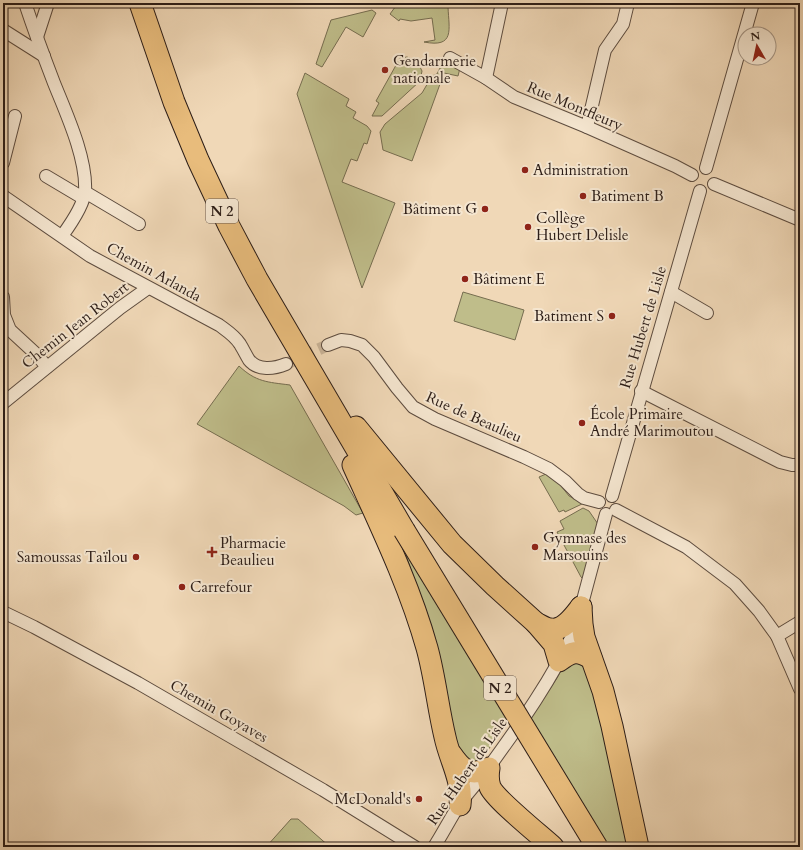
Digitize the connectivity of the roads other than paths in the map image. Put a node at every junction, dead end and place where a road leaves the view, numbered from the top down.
1 (25, 3) edge
2 (48, 3) edge
3 (140, 3) edge
4 (144, 3) edge
5 (502, 3) edge
6 (628, 3) edge
7 (753, 3) edge
8 (3, 30) edge
9 (152, 36) junction
10 (37, 38) junction
11 (44, 56) junction
12 (450, 58) dead end
13 (486, 78) junction
14 (16, 116) dead end
15 (587, 126) junction
16 (3, 163) edge
17 (706, 168) junction
18 (692, 175) junction
19 (46, 176) dead end
20 (714, 184) junction
21 (700, 191) junction
22 (84, 195) junction
23 (3, 196) edge
24 (800, 220) edge
25 (139, 224) dead end
26 (62, 236) junction
27 (148, 288) junction
28 (671, 292) junction
29 (3, 297) edge
30 (707, 313) dead end
31 (328, 345) tunnel mouth
32 (286, 364) tunnel mouth
33 (47, 367) junction
34 (314, 377) junction
35 (641, 391) junction
36 (3, 403) edge
37 (800, 464) edge
38 (612, 496) junction
39 (599, 502) junction
40 (611, 512) junction
41 (581, 607) junction
42 (3, 612) edge
43 (800, 622) edge
44 (536, 623) junction
45 (777, 636) junction
46 (591, 658) junction
47 (559, 661) junction
48 (800, 689) edge
49 (448, 750) junction
50 (489, 768) junction
51 (500, 800) junction
52 (460, 804) junction
53 (415, 847) edge
54 (434, 847) edge
55 (553, 847) edge
56 (597, 847) edge
57 (638, 847) edge

1 - 10 street
2 - 10 street
3 - 9 highway, N 2
4 - 9 highway, N 2
5 - 13 street
6 - 15 street
7 - 17 street
8 - 11 street
9 - 34 highway, N 2
10 - 11 street
11 - 22 street
12 - 13 street, Rue Montfleury
13 - 15 street, Rue Montfleury
14 - 16 street
15 - 18 street, Rue Montfleury
17 - 18 street
17 - 20 street
18 - 21 street
19 - 22 street
20 - 21 street
20 - 24 street
21 - 28 street, Rue Hubert de Lisle
22 - 25 street
22 - 26 street
23 - 26 street, Chemin Arlanda
26 - 27 street, Chemin Arlanda
27 - 32 street, Chemin Arlanda
27 - 33 street, Chemin Jean Robert
28 - 30 street
28 - 35 street, Rue Hubert de Lisle
29 - 33 street
31 - 39 street, Rue de Beaulieu
33 - 36 street, Chemin Jean Robert
34 - 44 highway
34 - 49 highway
34 - 56 highway, N 2, bridge
35 - 37 street
35 - 38 street, Rue Hubert de Lisle
38 - 39 street
38 - 40 street
39 - 40 street
40 - 41 street, Rue Hubert de Lisle
40 - 45 street
41 - 44 highway
41 - 46 highway
41 - 47 street, Rue Hubert de Lisle
42 - 53 street, Chemin Goyaves
43 - 45 street
44 - 47 highway
45 - 48 street
46 - 47 highway
46 - 57 highway
47 - 50 street, Rue Hubert de Lisle
49 - 50 highway
49 - 52 highway
50 - 51 highway
50 - 52 street, Rue Hubert de Lisle
51 - 52 highway
51 - 55 highway
52 - 54 street, Rue Hubert de Lisle

